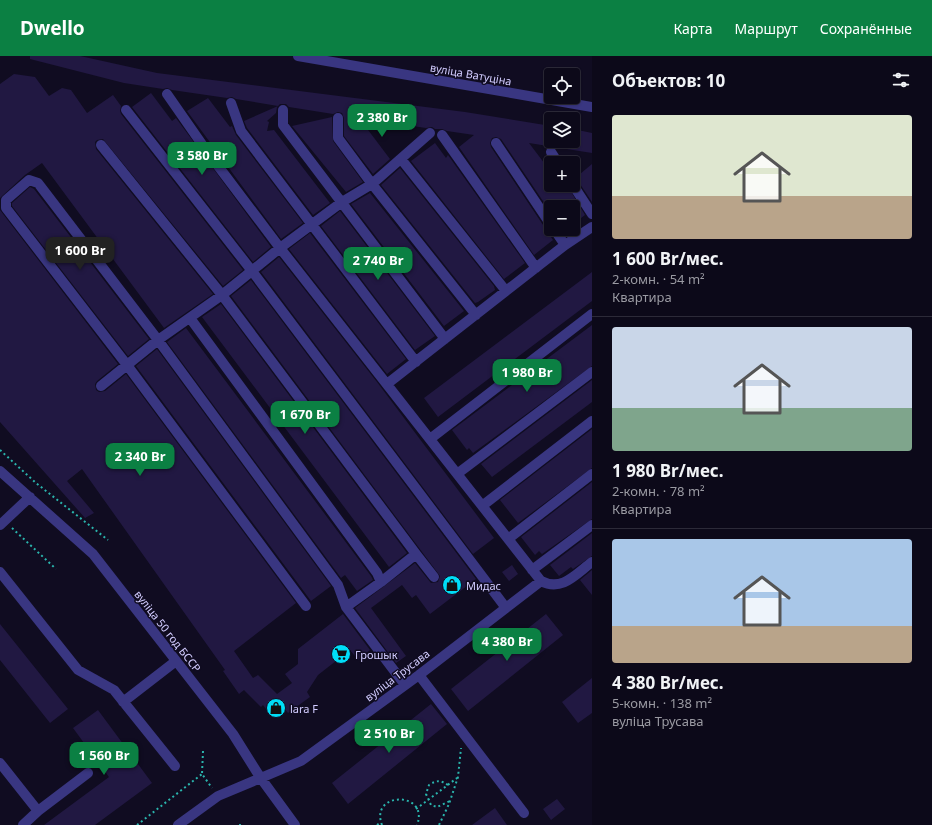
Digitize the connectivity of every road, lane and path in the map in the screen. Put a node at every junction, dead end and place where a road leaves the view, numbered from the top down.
1 (298, 56) edge
2 (167, 94) dead end
3 (232, 103) dead end
4 (592, 107) edge
5 (126, 110) dead end
6 (283, 110) dead end
7 (338, 118) dead end
8 (430, 133) dead end
9 (442, 135) dead end
10 (496, 143) dead end
11 (101, 144) dead end
12 (551, 152) dead end
13 (554, 156) edge
14 (401, 159) junction
15 (372, 184) junction
16 (578, 192) edge
17 (342, 202) junction
18 (592, 214) edge
19 (544, 215) edge
20 (312, 226) junction
21 (592, 227) edge
22 (559, 236) edge
23 (565, 245) junction
24 (280, 248) junction
25 (536, 268) junction
26 (252, 271) junction
27 (506, 291) junction
28 (222, 295) junction
29 (592, 314) edge
30 (476, 315) junction
31 (190, 318) junction
32 (445, 339) junction
33 (158, 340) junction
34 (416, 362) junction
35 (127, 365) junction
36 (592, 372) edge
37 (387, 384) junction
38 (102, 386) dead end
39 (592, 421) edge
40 (430, 439) junction
41 (0, 450) edge
42 (0, 471) edge
43 (458, 474) junction
44 (592, 474) edge
45 (30, 497) junction
46 (482, 506) junction
47 (3, 523) edge
48 (592, 525) edge
49 (508, 539) junction
50 (108, 540) dead end
51 (416, 554) junction
52 (592, 562) edge
53 (56, 570) dead end
54 (532, 570) junction
55 (0, 572) edge
56 (434, 577) dead end
57 (541, 581) junction
58 (381, 582) junction
59 (306, 606) dead end
60 (346, 606) junction
61 (506, 608) junction
62 (176, 661) junction
63 (419, 674) junction
64 (405, 685) junction
65 (123, 702) junction
66 (462, 731) junction
67 (204, 751) dead end
68 (0, 763) edge
69 (175, 766) dead end
70 (88, 773) dead end
71 (202, 774) junction
72 (260, 777) junction
73 (458, 777) junction
74 (448, 785) junction
75 (213, 790) dead end
76 (428, 800) junction
77 (450, 801) junction
78 (416, 809) junction
79 (38, 811) junction
80 (524, 812) dead end
81 (382, 824) edge
82 (23, 825) edge
83 (137, 825) edge
84 (178, 825) edge
85 (295, 825) edge
86 (377, 825) edge
87 (417, 825) edge
88 (439, 825) edge

1 - 4 street, вуліца Ватуціна
2 - 24 street
3 - 20 street
5 - 26 street
6 - 17 street
7 - 15 street
8 - 14 street
9 - 25 street
10 - 19 street
11 - 28 street
12 - 13 street
14 - 15 street
14 - 27 street
15 - 17 street
15 - 30 street
16 - 18 street
17 - 20 street
17 - 32 street
20 - 24 street
20 - 34 street
21 - 23 street
22 - 23 street
23 - 25 street
24 - 26 street
24 - 37 street
25 - 27 street
26 - 28 street
26 - 61 street
27 - 30 street
28 - 31 street
28 - 51 street
29 - 40 street
30 - 32 street
31 - 33 street
31 - 58 street
32 - 34 street
33 - 35 street
33 - 35 street
33 - 60 street
34 - 37 street
35 - 38 street
35 - 59 street
36 - 43 street
37 - 40 street
39 - 46 street
40 - 43 street
41 - 50 path
42 - 45 street, вуліца 50 год БССР
43 - 46 street
44 - 49 street
45 - 47 street
45 - 62 street, вуліца 50 год БССР
46 - 49 street
47 - 53 path
48 - 54 street
49 - 54 street
51 - 56 street
51 - 58 street
52 - 57 street
54 - 57 street
55 - 65 street
57 - 61 street, вуліца Трусава
58 - 60 street
60 - 64 street
61 - 63 street, вуліца Трусава
62 - 65 street
62 - 72 street, вуліца 50 год БССР
63 - 64 street, вуліца Трусава
63 - 66 street
64 - 72 street, вуліца Трусава
65 - 69 street
66 - 73 path
66 - 80 street
67 - 71 path
68 - 79 street
70 - 79 street
71 - 75 path
71 - 83 path
72 - 84 street, вуліца Трусава
72 - 85 street, вуліца 50 год БССР
73 - 74 path
73 - 77 path
74 - 76 path
74 - 76 path
76 - 77 path
76 - 78 path
77 - 88 path
78 - 81 path
78 - 87 path
79 - 82 street
81 - 86 path

